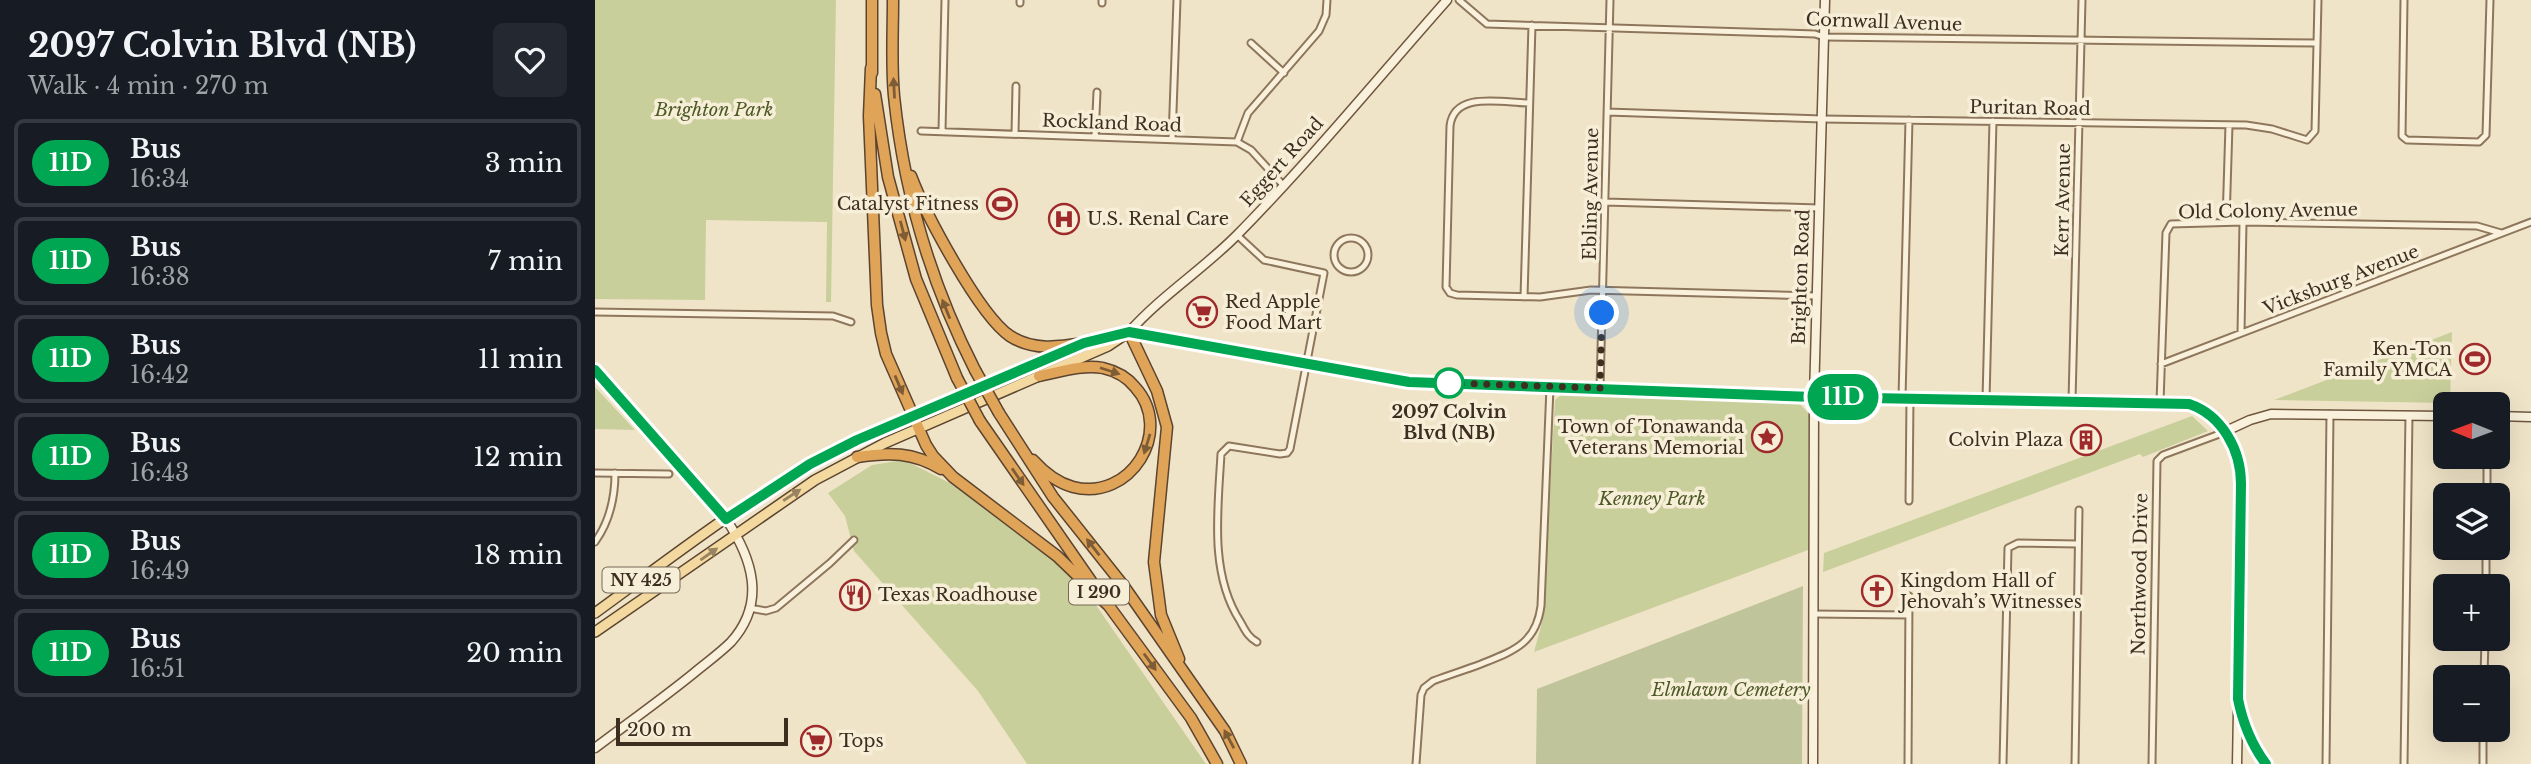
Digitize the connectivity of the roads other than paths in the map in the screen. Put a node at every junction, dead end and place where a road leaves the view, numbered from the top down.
1 (872, 0) edge
2 (893, 0) edge
3 (945, 0) edge
4 (1177, 0) edge
5 (1327, 0) edge
6 (1447, 0) edge
7 (1459, 0) edge
8 (1610, 0) edge
9 (1825, 0) edge
10 (2082, 0) edge
11 (2318, 0) edge
12 (2404, 0) edge
13 (2490, 0) edge
14 (1532, 25) junction
15 (1609, 27) junction
16 (1824, 37) junction
17 (2081, 41) junction
18 (1251, 43) dead end
19 (2316, 43) junction
20 (871, 68) junction
21 (1284, 73) junction
22 (1016, 86) dead end
23 (1097, 92) dead end
24 (1529, 103) junction
25 (1607, 112) junction
26 (1822, 119) junction
27 (1909, 120) junction
28 (1993, 121) junction
29 (2079, 122) junction
30 (2229, 125) junction
31 (921, 131) dead end
32 (942, 131) junction
33 (1015, 134) junction
34 (1095, 136) junction
35 (1172, 139) junction
36 (1237, 142) junction
37 (901, 147) junction
38 (1283, 185) junction
39 (1605, 202) junction
40 (1819, 208) junction
41 (2226, 222) junction
42 (2243, 222) junction
43 (2531, 222) edge
44 (2501, 233) junction
45 (1237, 234) junction
46 (1337, 264) junction
47 (1324, 273) junction
48 (1602, 290) junction
49 (1816, 296) junction
50 (1524, 297) junction
51 (597, 314) edge
52 (851, 322) dead end
53 (1129, 332) junction
54 (2241, 333) junction
55 (1084, 343) junction
56 (1307, 363) junction
57 (2161, 364) junction
58 (595, 370) edge
59 (1039, 376) junction
60 (1550, 387) junction
61 (1600, 388) junction
62 (1814, 397) junction
63 (1906, 398) junction
64 (1986, 400) junction
65 (2072, 401) junction
66 (2160, 402) junction
67 (2330, 414) junction
68 (912, 415) junction
69 (2409, 415) junction
70 (2433, 416) edge
71 (2510, 416) edge
72 (2531, 417) edge
73 (919, 428) junction
74 (2226, 431) junction
75 (1018, 444) junction
76 (857, 457) junction
77 (595, 472) edge
78 (615, 473) junction
79 (669, 474) dead end
80 (953, 477) junction
81 (1909, 501) dead end
82 (2079, 510) dead end
83 (726, 519) junction
84 (736, 534) junction
85 (854, 540) dead end
86 (595, 542) edge
87 (2078, 544) junction
88 (1909, 596) dead end
89 (1108, 605) junction
90 (749, 608) junction
91 (595, 613) edge
92 (1813, 614) junction
93 (1909, 615) junction
94 (595, 632) edge
95 (1257, 642) dead end
96 (1189, 682) junction
97 (2238, 698) junction
98 (2483, 742) edge
99 (2253, 746) junction
100 (595, 748) edge
101 (2237, 754) junction
102 (1217, 764) edge
103 (1241, 764) edge
104 (1416, 764) edge
105 (1813, 764) edge
106 (1908, 764) edge
107 (2003, 764) edge
108 (2075, 764) edge
109 (2151, 764) edge
110 (2237, 764) edge
111 (2266, 764) edge
112 (2326, 764) edge
113 (2403, 764) edge
114 (2483, 764) edge

1 - 20 highway, I 290
37 -> 2 highway, I 290
3 - 32 street
4 - 35 street
5 - 21 street
6 - 38 street, Eggert Road
7 - 14 street, Cornwall Avenue
8 - 15 street, Ebling Avenue
9 - 16 street, Brighton Road
10 - 17 street, Kerr Avenue
11 - 19 street, Puritan Road
12 - 13 street
14 - 15 street, Cornwall Avenue
14 - 24 street
15 - 16 street, Cornwall Avenue
15 - 25 street, Ebling Avenue
16 - 17 street, Cornwall Avenue
16 - 26 street, Brighton Road
17 - 19 street, Cornwall Avenue
17 - 29 street, Kerr Avenue
18 - 21 street
19 - 30 street, Puritan Road
20 -> 68 highway
20 -> 89 highway, I 290, bridge
21 - 36 street
22 - 33 street
23 - 34 street
24 - 50 street
24 - 50 street
25 - 26 street, Puritan Road
25 - 39 street, Ebling Avenue
26 - 27 street, Puritan Road
26 - 40 street, Brighton Road
27 - 28 street, Puritan Road
27 - 63 street
28 - 29 street, Puritan Road
28 - 64 street
29 - 30 street, Puritan Road
29 - 65 street, Kerr Avenue
30 - 41 street
31 - 32 street, Rockland Road
32 - 33 street, Rockland Road
33 - 34 street, Rockland Road
34 - 35 street, Rockland Road
35 - 36 street, Rockland Road
36 - 38 street
37 - 55 highway
75 -> 37 highway, I 290, bridge
38 - 45 street, Eggert Road
39 - 40 street
39 - 48 street, Ebling Avenue
40 - 49 street, Brighton Road
41 - 42 street, Old Colony Avenue
41 - 57 street, Old Colony Avenue
42 - 44 street, Old Colony Avenue
42 - 54 street
43 - 44 street, Vicksburg Avenue
44 - 54 street, Vicksburg Avenue
45 - 47 street
45 - 53 street, Eggert Road
46 - 46 street
46 - 47 street
47 - 56 street
48 - 49 street
48 - 50 street
48 - 61 street, Ebling Avenue
49 - 62 street, Brighton Road
51 - 52 street
53 - 55 main road, NY 425
53 - 56 street
53 - 59 main road
53 - 96 highway
54 - 57 street, Vicksburg Avenue
55 - 68 main road, NY 425
56 - 60 street
56 - 95 street
57 - 66 street, Old Colony Avenue
58 - 83 street
59 - 73 main road, NY 425
59 -> 75 highway
60 - 61 street
60 - 104 street
61 - 62 street
62 - 63 street
62 - 92 street, Brighton Road
63 - 64 street
63 - 81 street
64 - 65 street
65 - 66 street
66 - 74 street
67 - 69 street
67 - 74 street
67 - 112 street
68 - 73 highway
68 - 83 main road, NY 425
69 - 70 street
69 - 113 street
71 - 72 street
73 - 76 main road, NY 425
73 - 80 highway
74 - 97 street
74 - 109 street, Northwood Drive
96 -> 75 highway, I 290
76 - 80 highway
84 -> 76 main road, NY 425
77 - 78 street
78 - 79 street
78 - 86 street
80 - 89 highway
82 - 87 street
83 - 84 street
83 - 91 main road, NY 425
84 - 90 street
94 -> 84 main road, NY 425
85 - 90 street
87 - 107 street
87 - 108 street
88 - 93 street
89 -> 102 highway, I 290
90 - 100 street
92 - 93 street
92 - 105 street, Brighton Road
93 - 106 street
103 -> 96 highway, I 290
97 - 99 street
97 - 101 street
98 - 114 street
99 - 101 street
99 - 111 street
101 - 110 street

